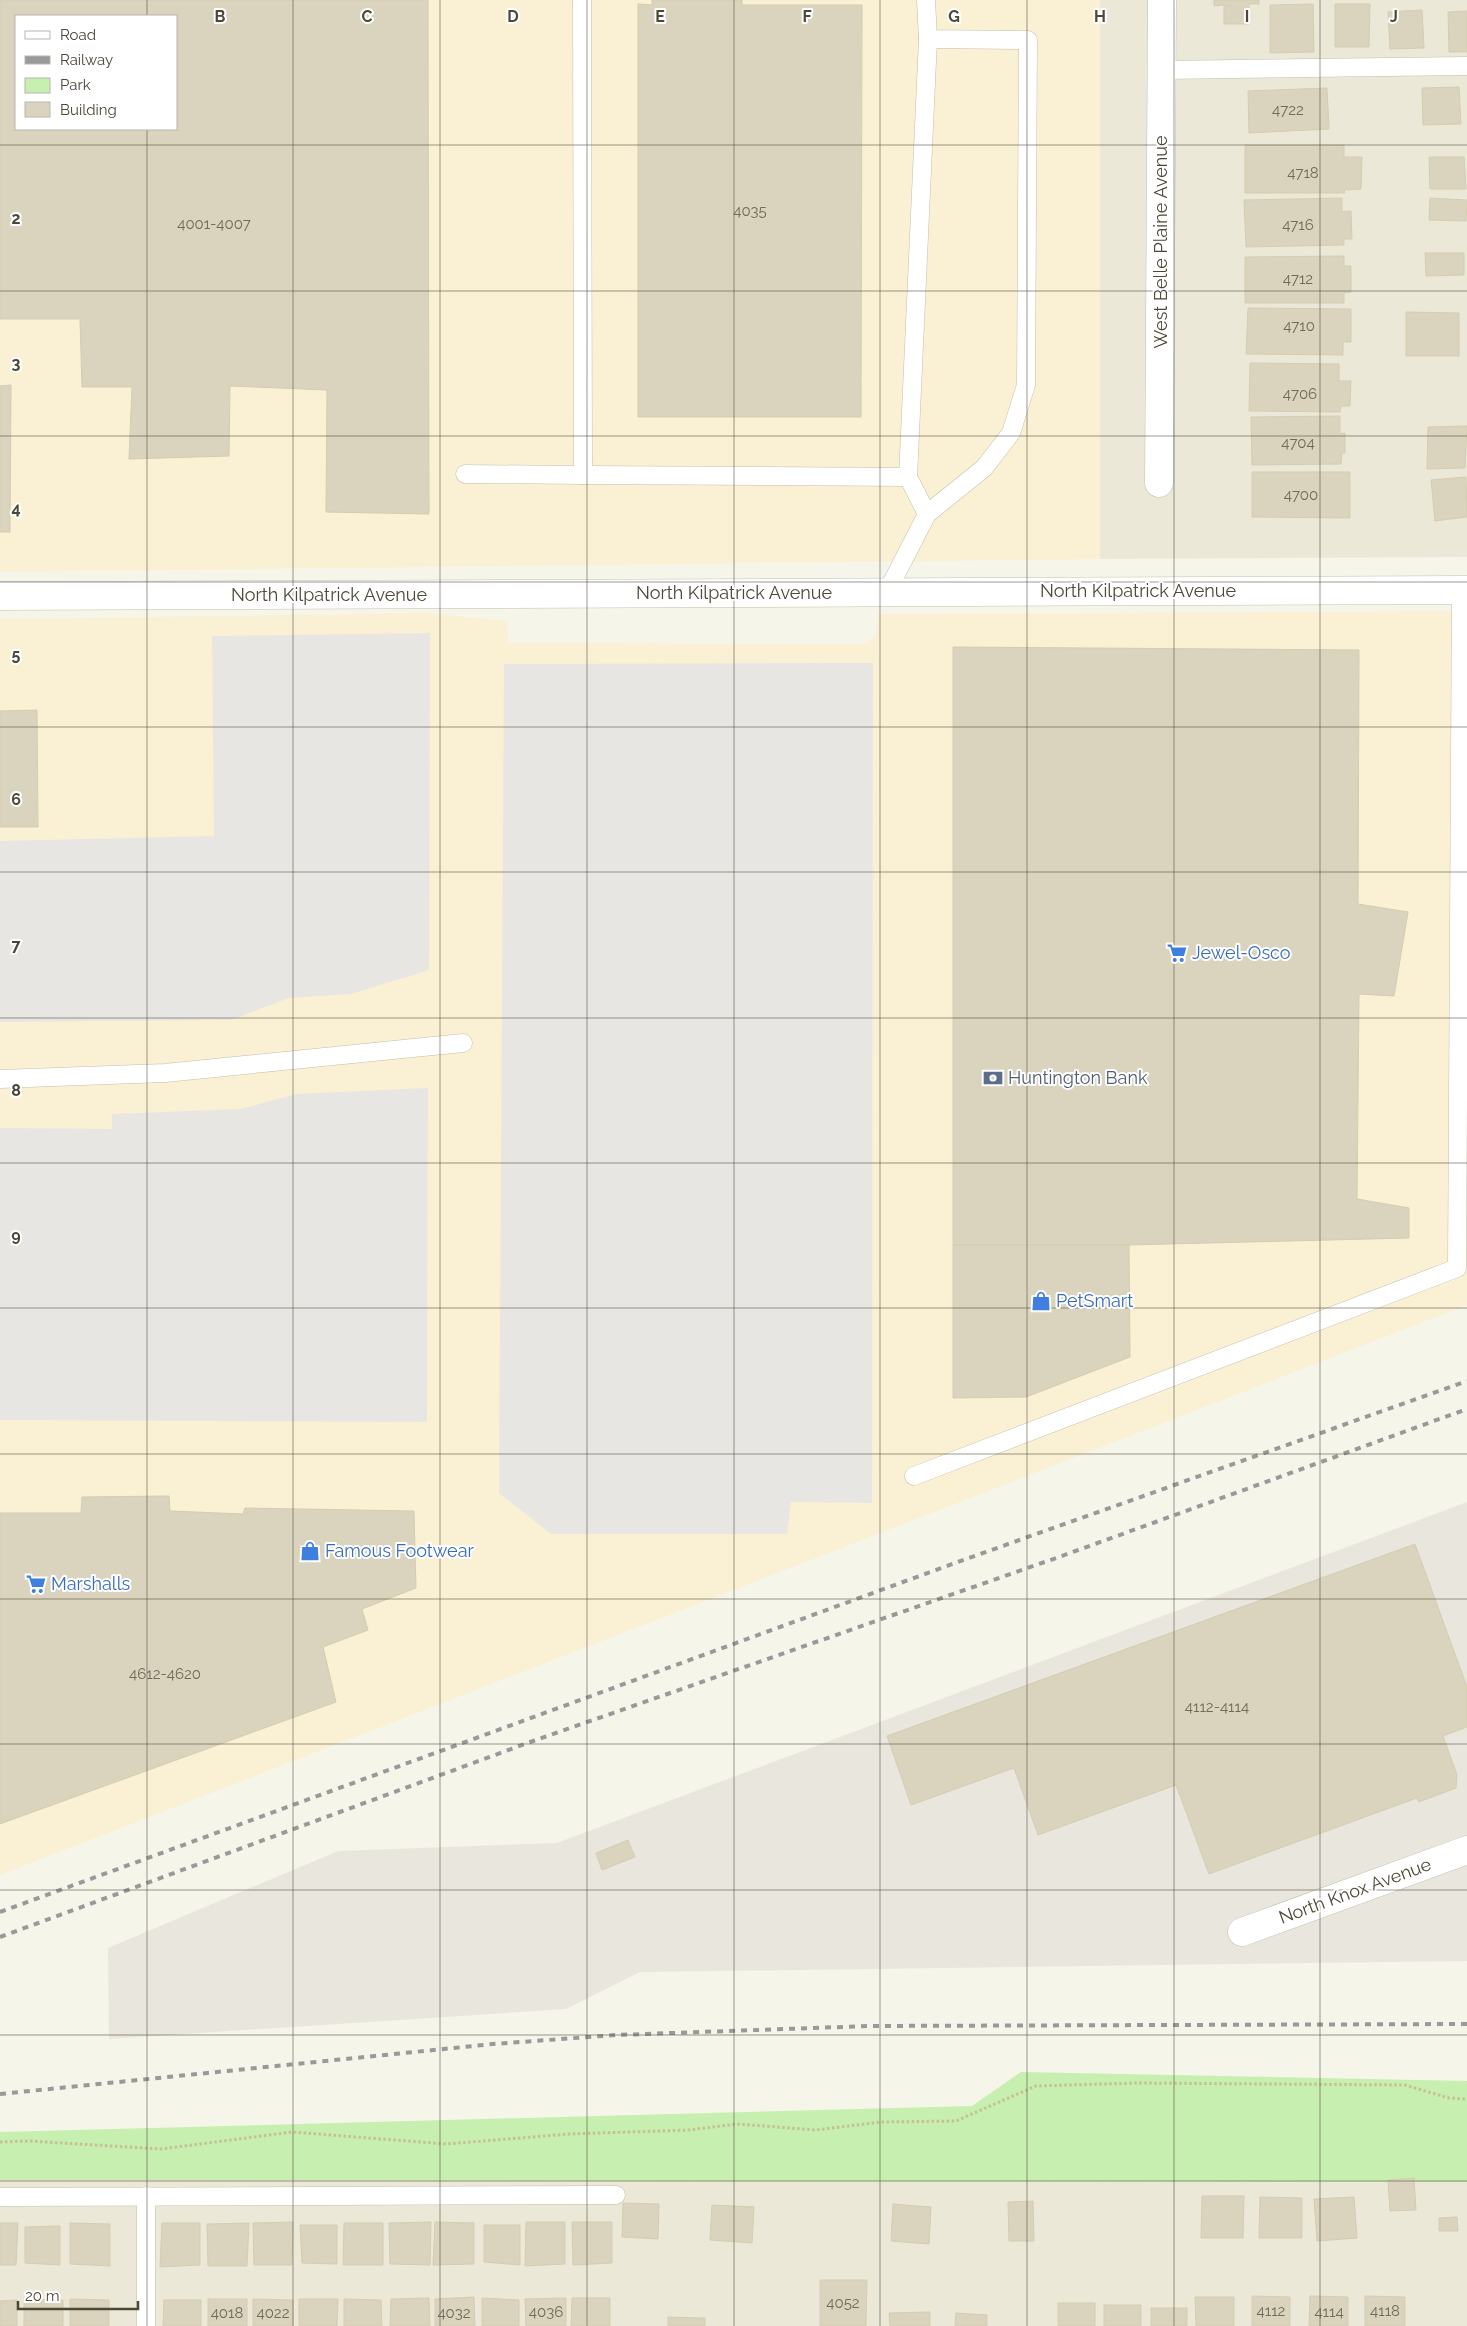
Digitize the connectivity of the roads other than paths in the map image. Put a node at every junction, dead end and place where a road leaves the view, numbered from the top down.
1 (582, 0) edge
2 (926, 0) edge
3 (1162, 0) edge
4 (928, 39) junction
5 (1467, 66) edge
6 (1162, 70) junction
7 (465, 474) dead end
8 (583, 475) junction
9 (908, 476) junction
10 (1159, 483) dead end
11 (927, 514) junction
12 (1464, 590) edge
13 (888, 592) junction
14 (0, 596) edge
15 (463, 1042) dead end
16 (0, 1079) edge
17 (914, 1476) dead end
18 (1467, 1850) edge
19 (1242, 1932) dead end
20 (616, 2195) dead end
21 (146, 2196) junction
22 (0, 2197) edge
23 (146, 2326) edge

1 - 8 lane
2 - 4 lane
3 - 6 street, West Belle Plaine Avenue
4 - 9 lane
4 - 11 lane
5 - 6 lane
6 - 10 street, West Belle Plaine Avenue
7 - 8 lane
8 - 9 lane
9 - 11 lane
11 - 13 lane
12 - 13 street, North Kilpatrick Avenue
12 - 17 lane
13 - 14 street, North Kilpatrick Avenue
15 - 16 lane
18 - 19 street, North Knox Avenue
20 - 21 lane
21 - 22 lane
21 - 23 lane

